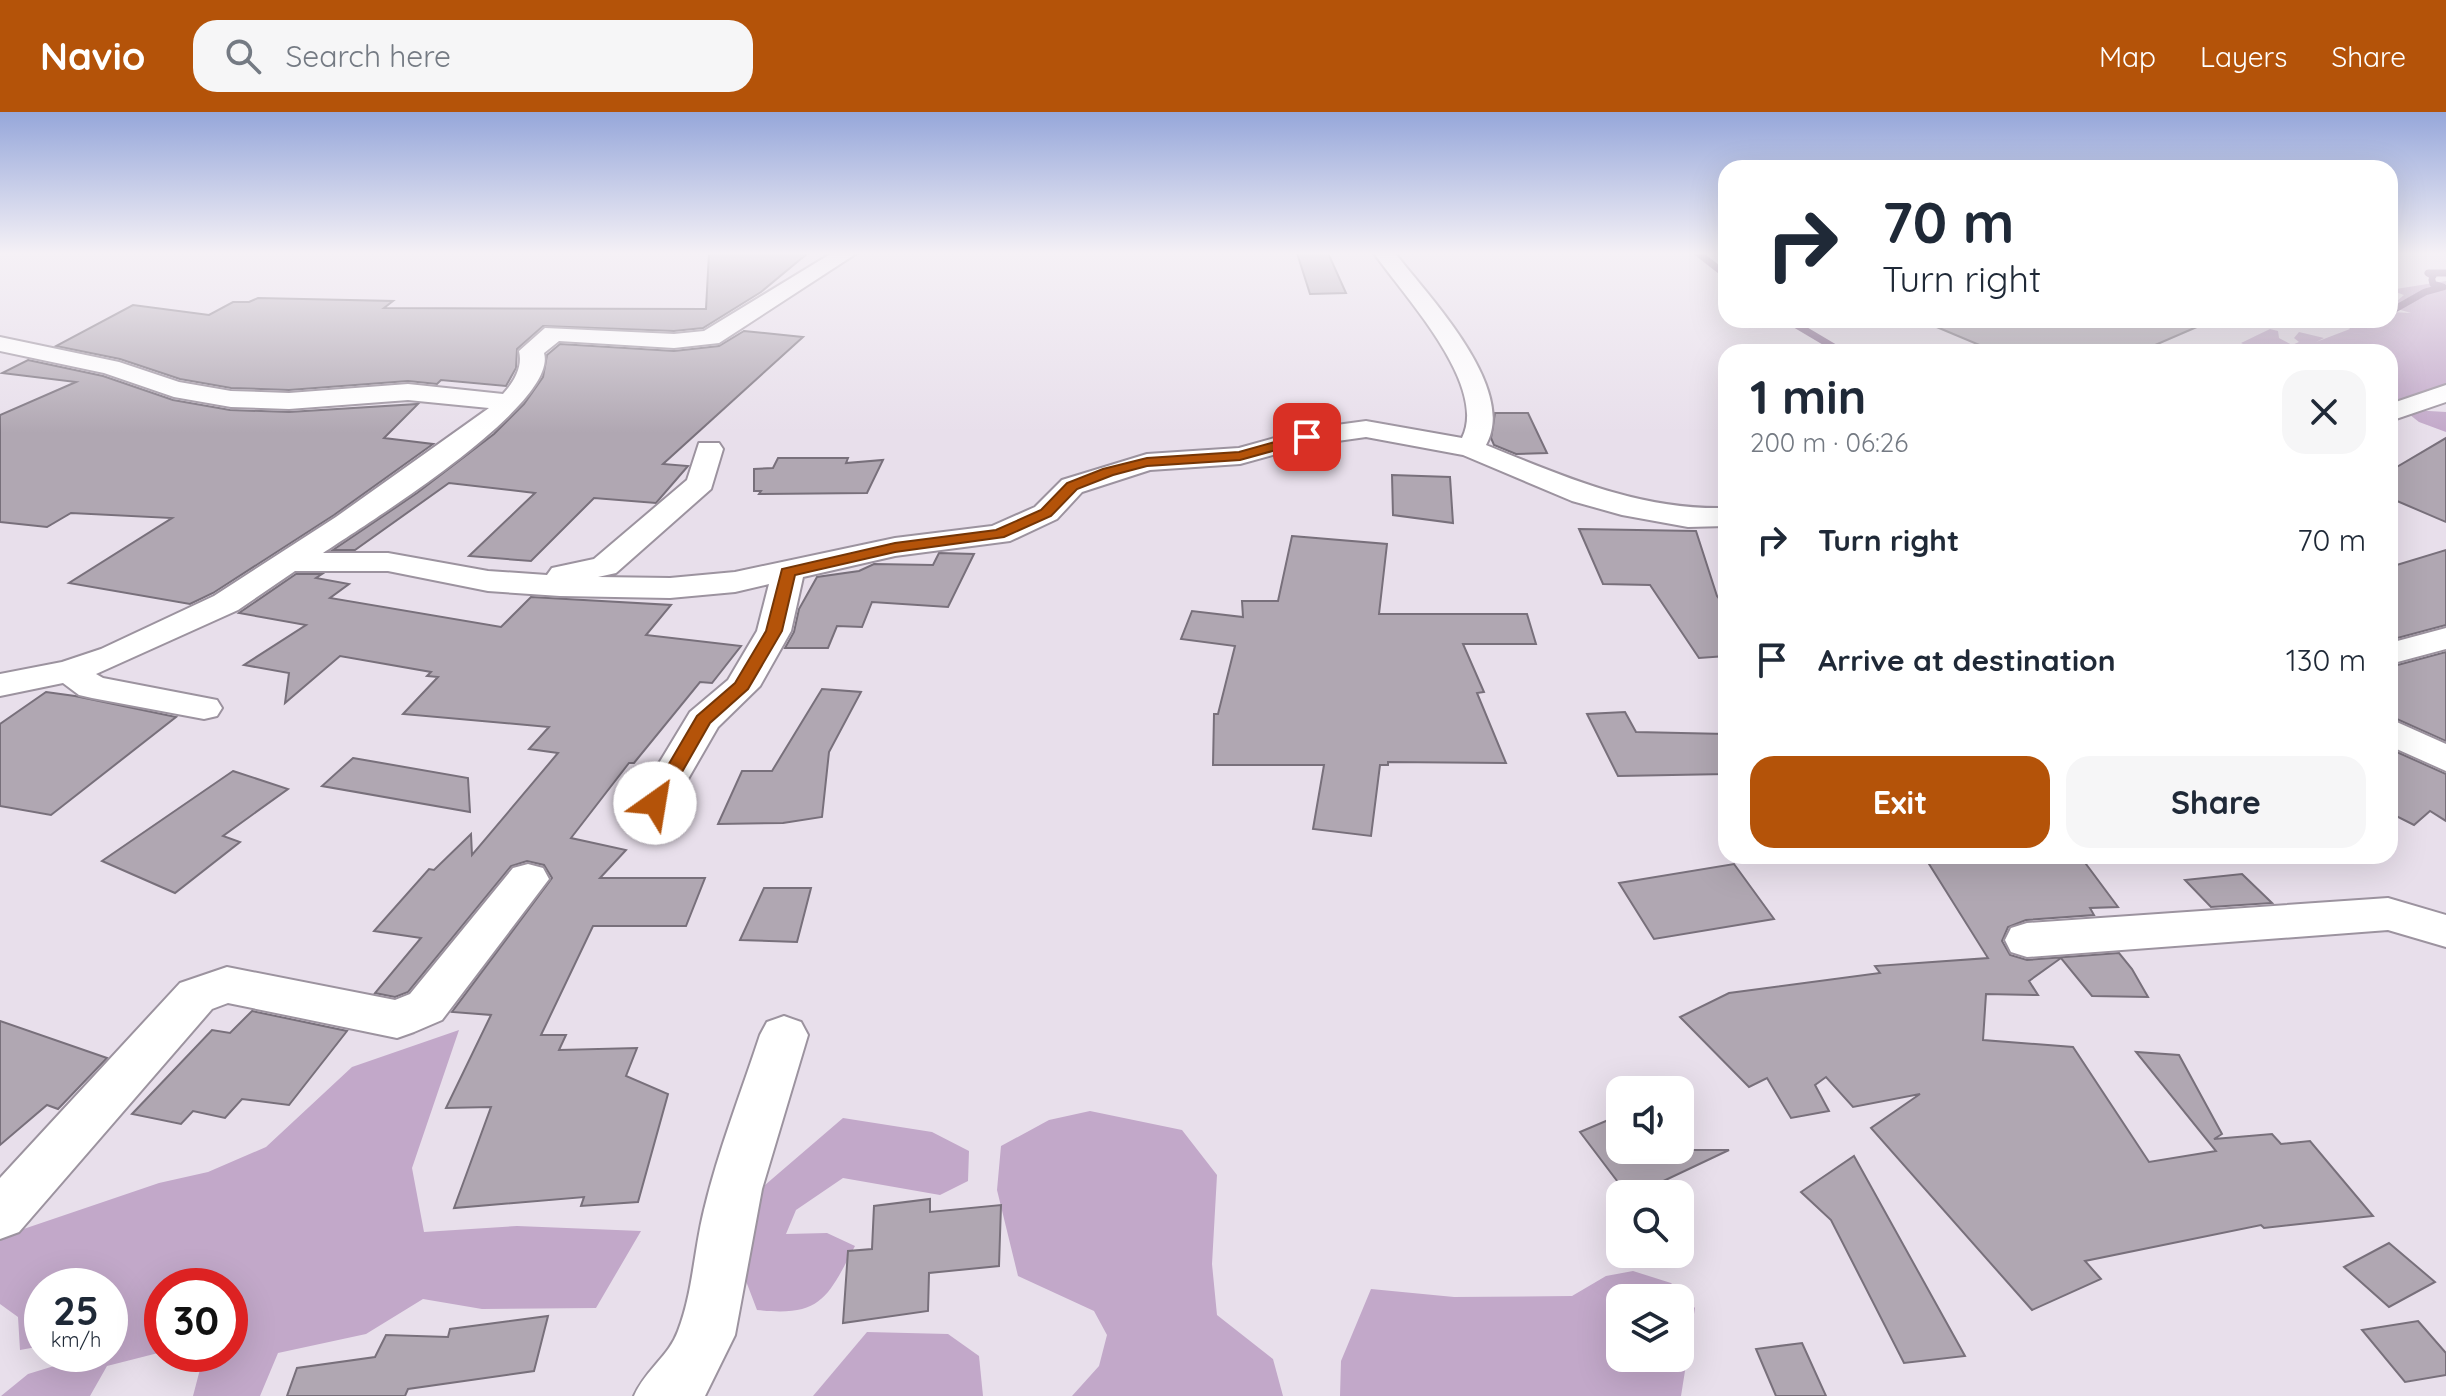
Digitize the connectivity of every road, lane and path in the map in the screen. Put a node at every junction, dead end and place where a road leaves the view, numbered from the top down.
1 (750, 313) edge
2 (1430, 313) edge
3 (0, 344) edge
4 (2446, 393) edge
5 (507, 402) junction
6 (2398, 410) edge
7 (1470, 448) junction
8 (709, 449) dead end
9 (1718, 517) edge
10 (290, 562) junction
11 (788, 572) junction
12 (525, 584) junction
13 (2446, 638) edge
14 (2398, 652) edge
15 (70, 671) junction
16 (0, 685) edge
17 (204, 708) dead end
18 (2398, 735) edge
19 (2446, 759) edge
20 (655, 803) dead end
21 (528, 879) dead end
22 (2446, 931) edge
23 (2027, 940) dead end
24 (784, 1035) dead end
25 (0, 1215) edge
26 (664, 1396) edge

1 - 5 street
2 - 7 street
3 - 5 street
4 - 6 street
5 - 10 street
7 - 9 street
7 - 11 street
8 - 12 street
10 - 12 street
10 - 15 street
11 - 12 street
11 - 20 street
13 - 14 street
15 - 16 street
15 - 17 street
18 - 19 street
21 - 25 street
22 - 23 street
24 - 26 street

